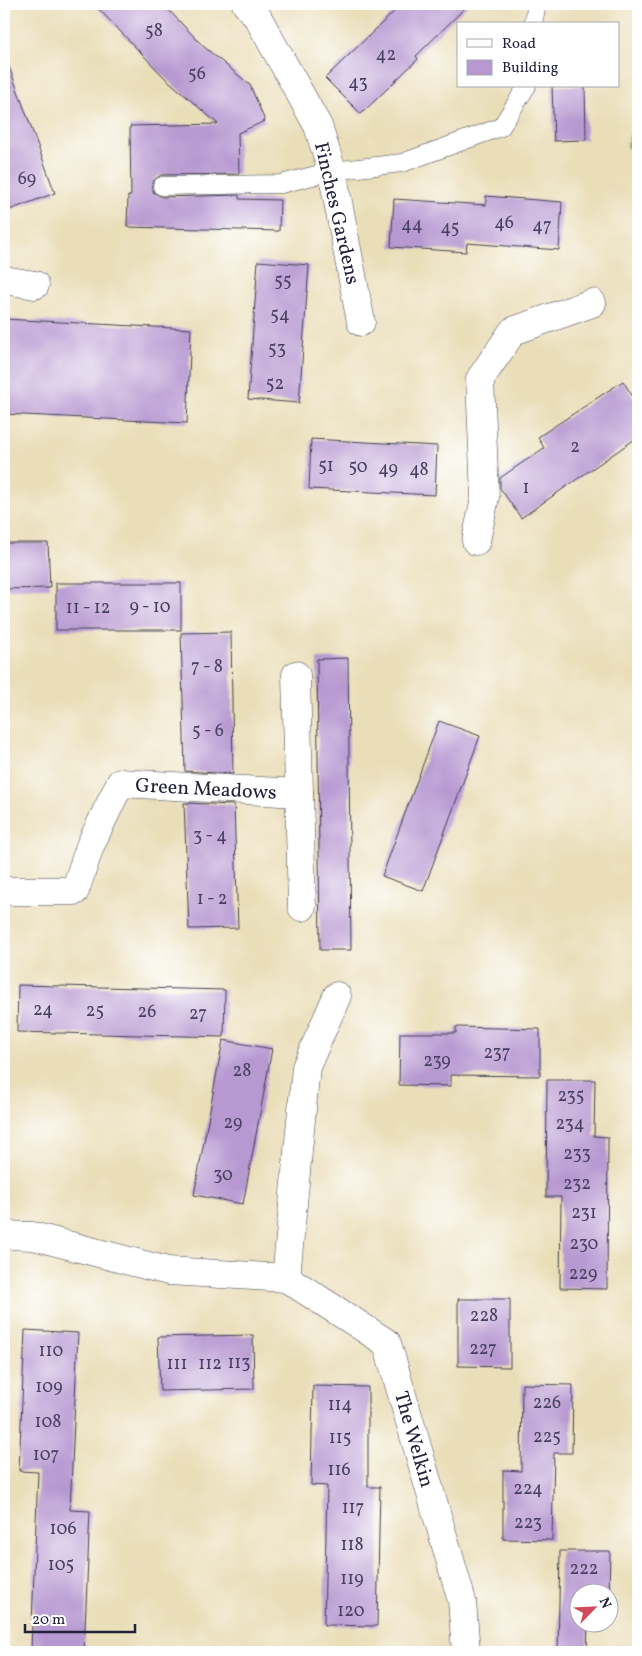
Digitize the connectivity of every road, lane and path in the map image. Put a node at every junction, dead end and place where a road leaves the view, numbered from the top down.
1 (246, 4) edge
2 (537, 4) edge
3 (533, 22) edge
4 (526, 88) edge
5 (332, 171) junction
6 (162, 186) dead end
7 (4, 280) edge
8 (35, 285) dead end
9 (592, 303) dead end
10 (361, 322) dead end
11 (476, 541) dead end
12 (296, 675) dead end
13 (299, 793) junction
14 (4, 891) edge
15 (302, 907) dead end
16 (337, 996) dead end
17 (4, 1235) edge
18 (286, 1278) junction
19 (466, 1652) edge

1 - 5 street, Finches Gardens
2 - 3 lane
4 - 5 lane
5 - 6 lane
5 - 10 street, Finches Gardens
7 - 8 street
9 - 11 street
12 - 13 street, Green Meadows
13 - 14 street, Green Meadows
13 - 15 street, Green Meadows
16 - 18 street
17 - 18 street, The Welkin
18 - 19 street, The Welkin

